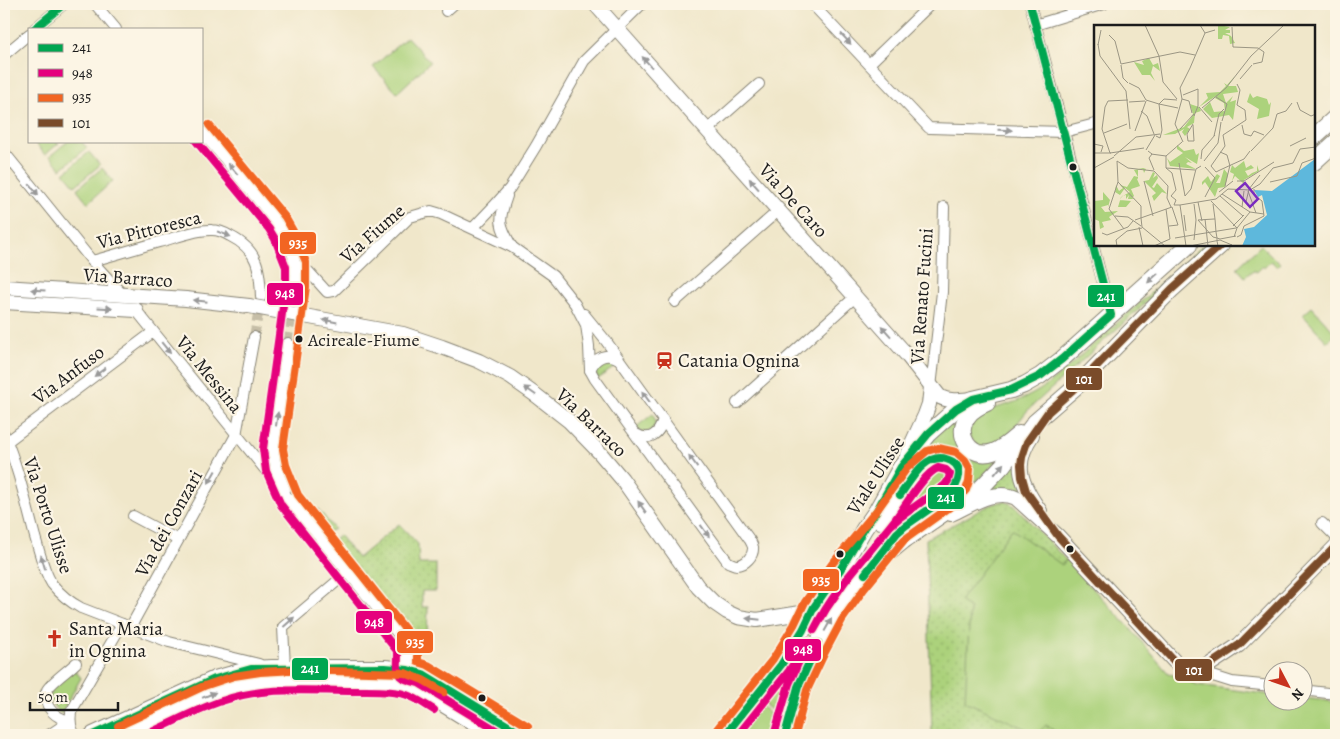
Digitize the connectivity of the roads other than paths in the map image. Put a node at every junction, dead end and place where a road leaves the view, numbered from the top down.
1 (64, 4) edge
2 (95, 4) edge
3 (595, 4) edge
4 (642, 4) edge
5 (812, 4) edge
6 (932, 4) edge
7 (1030, 4) edge
8 (1104, 4) edge
9 (1035, 25) junction
10 (35, 28) edge
11 (115, 28) edge
12 (616, 28) junction
13 (28, 35) edge
14 (4, 54) edge
15 (869, 64) junction
16 (759, 84) dead end
17 (1336, 117) edge
18 (1094, 124) edge
19 (707, 130) junction
20 (202, 132) edge
21 (1064, 132) junction
22 (1315, 136) edge
23 (1336, 142) edge
24 (4, 152) edge
25 (1315, 161) edge
26 (510, 188) junction
27 (944, 207) dead end
28 (778, 211) junction
29 (500, 220) junction
30 (472, 228) junction
31 (483, 232) junction
32 (1188, 246) edge
33 (1220, 246) edge
34 (512, 247) junction
35 (92, 261) junction
36 (296, 265) junction
37 (4, 287) edge
38 (123, 295) junction
39 (261, 297) tunnel mouth
40 (855, 297) junction
41 (4, 302) edge
42 (294, 302) tunnel mouth
43 (675, 302) dead end
44 (575, 304) junction
45 (136, 310) joint
46 (1111, 315) junction
47 (153, 332) junction
48 (254, 337) tunnel mouth
49 (288, 343) tunnel mouth
50 (619, 359) junction
51 (590, 370) junction
52 (932, 387) junction
53 (1011, 390) junction
54 (972, 399) junction
55 (737, 403) dead end
56 (1041, 417) junction
57 (663, 420) junction
58 (636, 434) junction
59 (236, 435) junction
60 (5, 440) edge
61 (273, 449) junction
62 (252, 455) junction
63 (901, 467) junction
64 (289, 500) junction
65 (133, 516) dead end
66 (1322, 523) dead end
67 (919, 530) junction
68 (1058, 536) junction
69 (1336, 537) edge
70 (178, 540) junction
71 (1336, 546) edge
72 (840, 570) junction
73 (868, 570) junction
74 (348, 572) junction
75 (808, 610) junction
76 (126, 626) junction
77 (76, 663) dead end
78 (278, 668) junction
79 (408, 670) junction
80 (1197, 671) junction
81 (386, 675) junction
82 (1262, 685) edge
83 (1312, 691) edge
84 (1336, 694) edge
85 (146, 718) junction
86 (70, 721) junction
87 (74, 734) edge
88 (49, 735) edge
89 (93, 735) edge
90 (122, 735) edge
91 (494, 735) edge
92 (523, 735) edge
93 (725, 735) edge
94 (785, 735) edge

1 - 10 street
2 - 11 street
3 - 12 main road, Via De Caro
4 - 12 street
5 -> 15 street
6 - 15 street
7 - 9 street
8 - 9 street
9 - 21 street
19 -> 12 main road, Via De Caro
12 - 26 street
13 - 14 street
15 -> 21 street
16 - 19 street
17 - 22 main road
18 - 21 street
28 -> 19 main road, Via De Caro
36 -> 20 street
21 - 46 street
23 - 25 main road
24 -> 35 street
26 - 29 street
26 - 30 street
27 - 52 street, Via Renato Fucini
28 - 40 main road, Via De Caro
28 - 43 street
29 - 31 street
29 - 34 street
30 - 31 street, Via Fiume
30 - 36 street, Via Fiume
31 - 34 street, Via Fiume
32 -> 46 main road, Viale Ulisse
33 - 56 main road
34 - 44 street, Via Fiume
35 - 38 street
35 -> 39 street, Via Pittoresca
36 - 42 street
38 -> 37 main road, Via Barraco
75 -> 38 main road, Via Barraco, bridge
52 -> 40 main road, Via De Caro
40 - 55 street
41 -> 45 main road, Via Barraco
44 - 50 street
44 - 51 street
45 - 47 street, Via Messina
46 - 53 main road, Viale Ulisse
47 -> 59 street, Via Messina
47 -> 60 street, Via Anfuso
48 - 59 street
61 -> 49 street
50 - 51 street
57 -> 50 street
51 - 58 street
52 - 54 main road, Via De Caro
52 - 63 main road
53 - 54 main road, Viale Ulisse
53 - 56 main road
54 - 63 main road, Viale Ulisse
67 -> 56 main road
56 - 68 main road
57 - 58 street
58 -> 57 street
59 - 62 street, Via Messina
59 -> 70 street, Via dei Conzari
76 -> 60 street, Via Porto Ulisse
61 - 62 street
61 - 64 street
62 - 64 street, Via Messina
63 - 72 main road, Viale Ulisse
64 - 74 street, Via Messina
65 - 70 street
66 - 69 street
67 - 68 main road
67 - 73 main road
68 - 80 main road
70 - 76 street, Via dei Conzari
71 - 80 main road
72 - 73 main road
72 - 75 main road, Viale Ulisse
94 -> 73 main road
78 -> 74 street
74 - 79 street, Via Messina
75 - 93 main road, Viale Ulisse
76 - 78 street, Via Porto Ulisse
76 - 86 street, Via dei Conzari
77 - 86 street
78 - 81 main road
78 - 85 main road
79 - 81 main road
79 - 92 main road
80 - 82 street
85 -> 81 main road
81 - 91 main road
83 - 84 street
85 - 89 main road
85 - 90 main road
86 - 87 street
86 - 88 street

